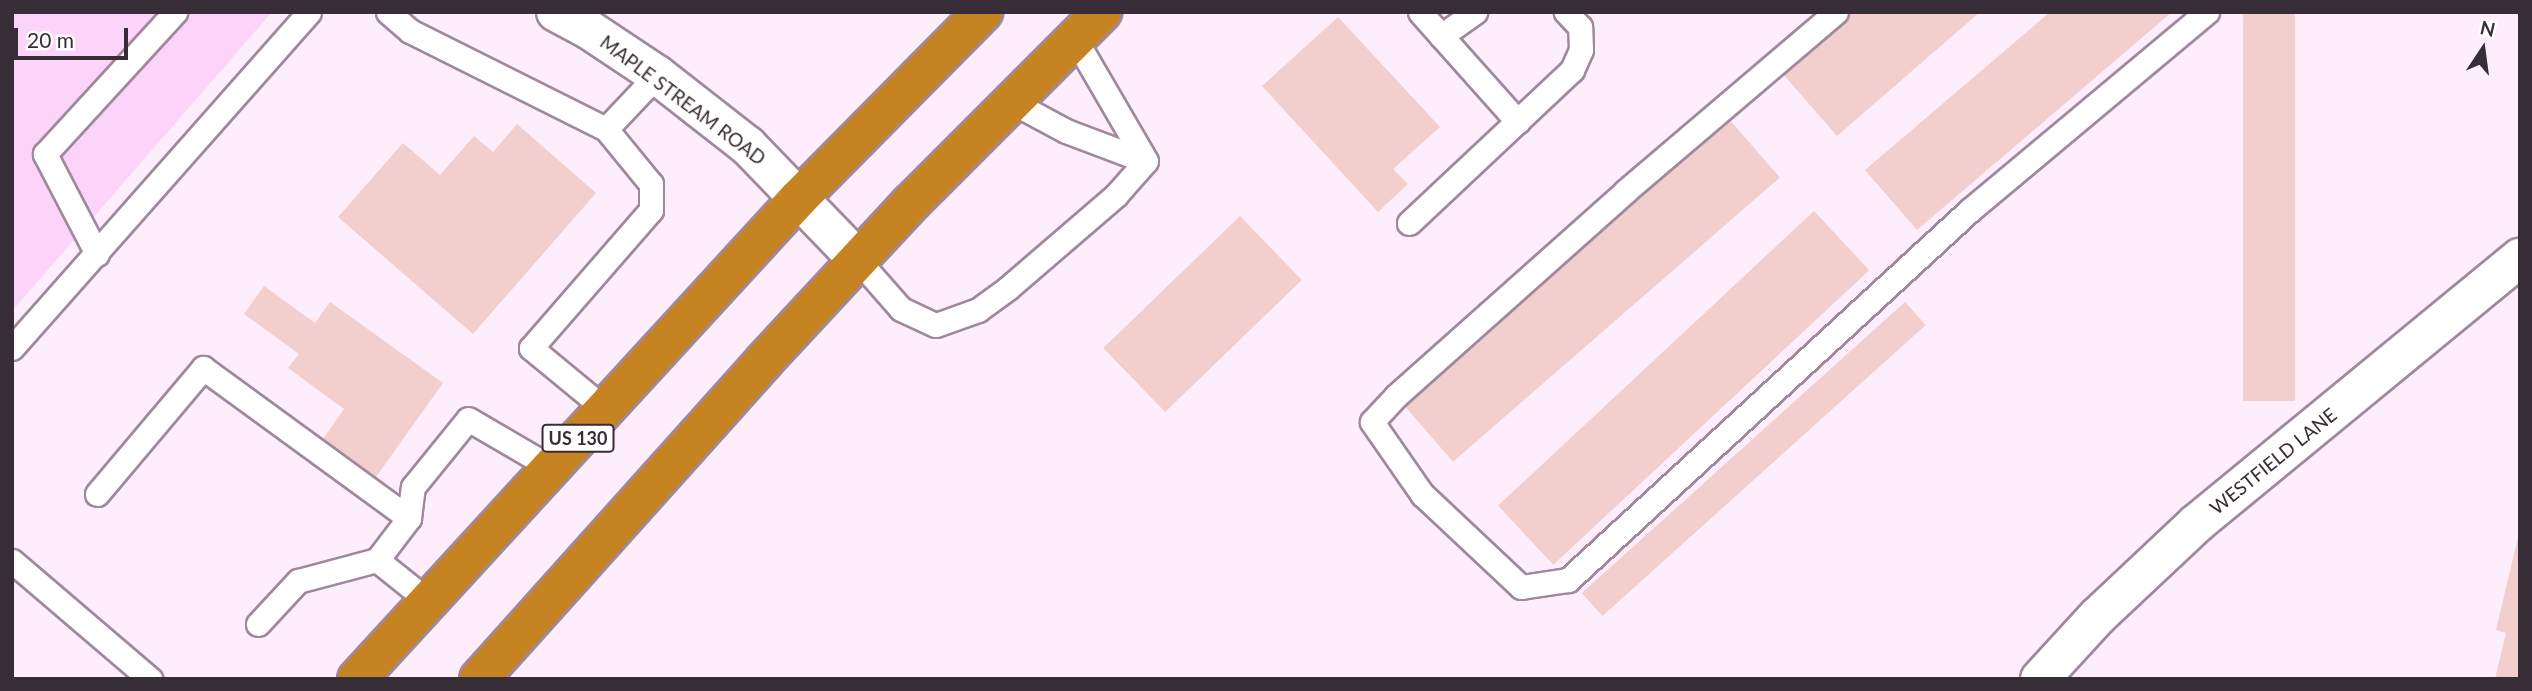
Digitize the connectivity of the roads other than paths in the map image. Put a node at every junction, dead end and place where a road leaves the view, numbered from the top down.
1 (175, 12) edge
2 (309, 12) edge
3 (388, 12) edge
4 (556, 12) edge
5 (983, 12) edge
6 (1102, 12) edge
7 (1420, 12) edge
8 (1475, 12) edge
9 (1566, 12) edge
10 (1836, 12) edge
11 (2207, 12) edge
12 (1441, 36) junction
13 (1075, 39) junction
14 (657, 75) junction
15 (1012, 102) junction
16 (1518, 122) junction
17 (606, 129) junction
18 (1146, 161) junction
19 (799, 198) junction
20 (1409, 223) dead end
21 (97, 254) junction
22 (2520, 258) edge
23 (859, 260) junction
24 (12, 348) edge
25 (605, 409) junction
26 (550, 467) junction
27 (96, 494) dead end
28 (409, 518) junction
29 (377, 560) junction
30 (12, 561) edge
31 (427, 600) junction
32 (258, 624) dead end
33 (483, 676) edge
34 (150, 679) edge
35 (357, 679) edge
36 (2040, 679) edge

1 - 21 lane
2 - 21 lane
3 - 17 lane
4 - 14 street, MAPLE STREAM ROAD
5 - 19 highway, US 130
6 - 13 highway
7 - 12 lane
8 - 12 lane
9 - 16 lane
10 - 11 lane
12 - 16 lane
13 - 15 highway
13 - 18 lane
14 - 17 lane
14 - 19 street, MAPLE STREAM ROAD
15 - 18 lane
15 - 23 highway
16 - 20 lane
17 - 25 lane
18 - 23 lane
19 - 23 street, MAPLE STREAM ROAD
19 - 25 highway, US 130
21 - 24 lane
22 - 36 street, WESTFIELD LANE
23 - 33 highway
25 - 26 highway, US 130
26 - 28 lane
26 - 31 highway, US 130
27 - 28 lane
28 - 29 lane
29 - 31 lane
29 - 32 lane
30 - 34 lane
31 - 35 highway, US 130

